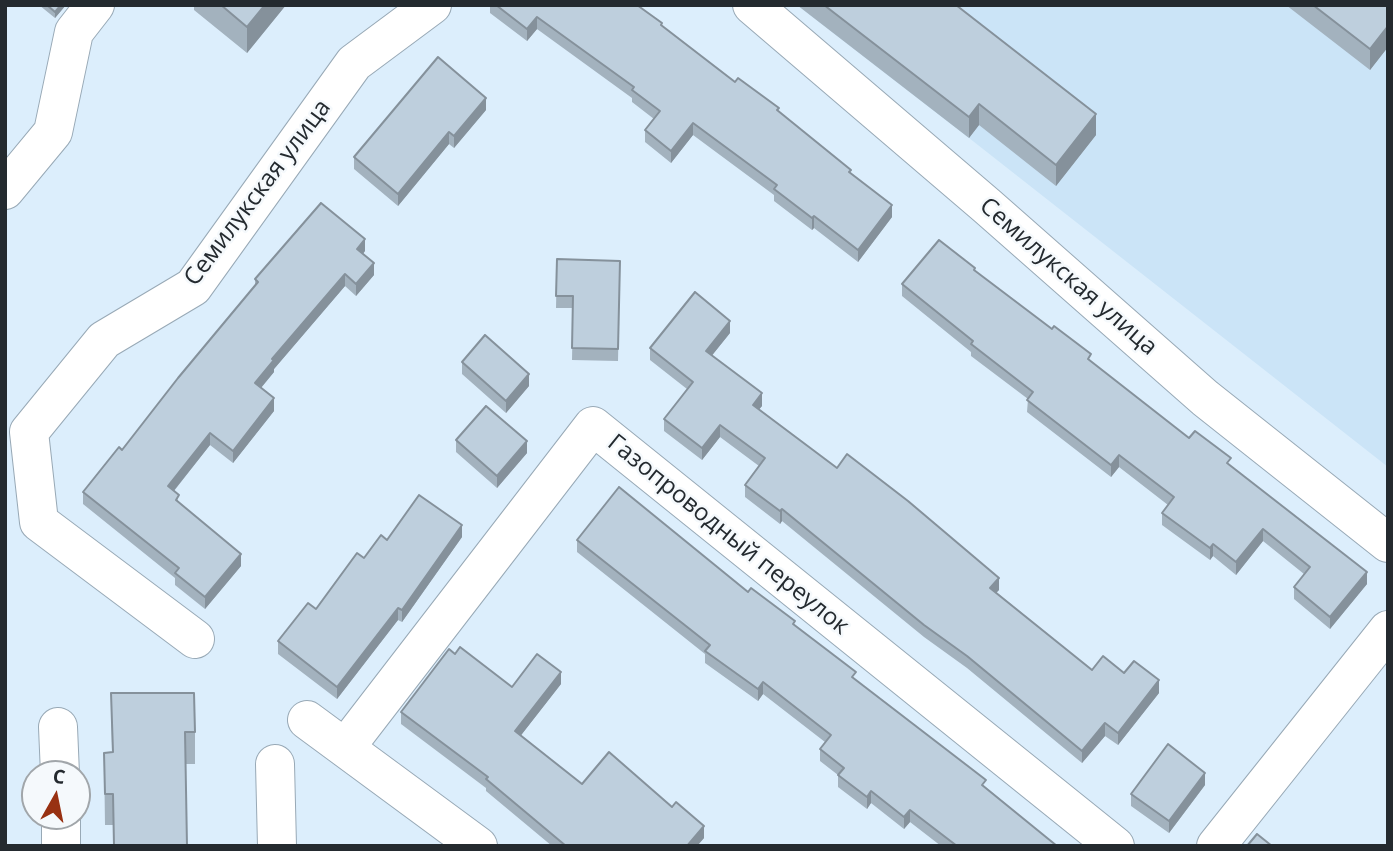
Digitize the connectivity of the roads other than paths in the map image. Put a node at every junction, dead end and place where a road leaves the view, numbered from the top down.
1 (94, 5) edge
2 (432, 5) edge
3 (752, 5) edge
4 (5, 190) edge
5 (29, 432) junction
6 (5, 461) edge
7 (1388, 543) edge
8 (1388, 630) edge
9 (195, 639) dead end
10 (307, 720) dead end
11 (58, 727) dead end
12 (345, 748) junction
13 (59, 760) edge
14 (275, 764) dead end
15 (277, 846) edge
16 (478, 846) edge
17 (1115, 846) edge
18 (1216, 846) edge

1 - 4 street
2 - 5 street, Семилукская улица
3 - 7 street, Семилукская улица
5 - 6 street, Семилукская улица
5 - 9 street
8 - 18 street
10 - 12 street
11 - 13 street
12 - 16 street
12 - 17 street, Газопроводный переулок
14 - 15 street

